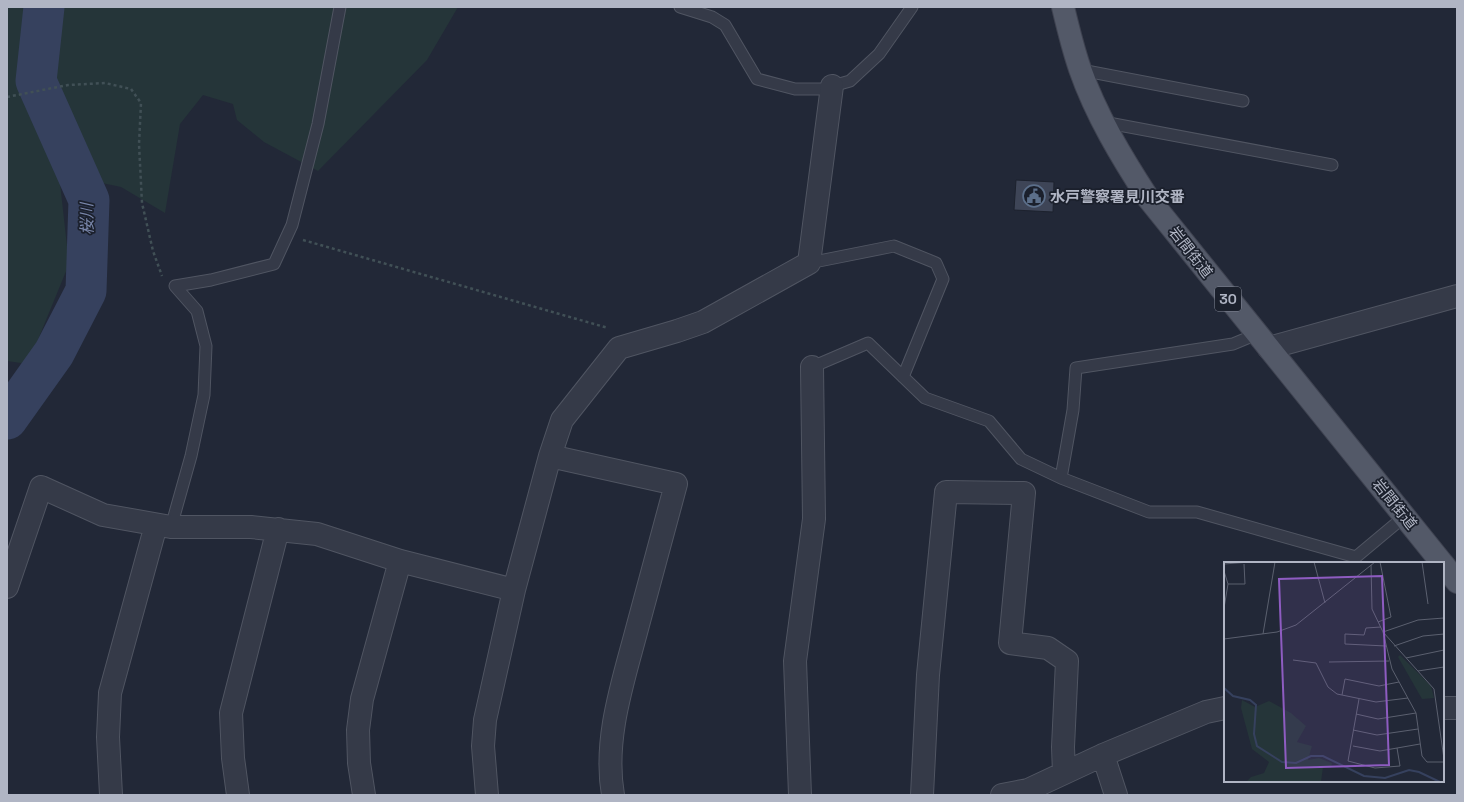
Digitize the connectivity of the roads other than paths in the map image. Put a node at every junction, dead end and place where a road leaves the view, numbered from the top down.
1 (340, 7) edge
2 (680, 7) edge
3 (912, 7) edge
4 (1063, 7) edge
5 (1081, 70) junction
6 (832, 86) junction
7 (1243, 101) dead end
8 (1104, 122) junction
9 (1332, 165) dead end
10 (809, 263) junction
11 (1457, 296) edge
12 (1263, 341) junction
13 (812, 367) joint
14 (903, 377) junction
15 (550, 456) junction
16 (1061, 478) junction
17 (1405, 516) junction
18 (164, 526) junction
19 (278, 529) junction
20 (400, 560) junction
21 (1442, 562) edge
22 (1444, 564) edge
23 (1457, 582) edge
24 (7, 587) edge
25 (514, 590) junction
26 (1224, 708) edge
27 (1444, 708) edge
28 (1457, 708) edge
29 (1103, 756) junction
30 (1064, 773) junction
31 (1027, 793) edge
32 (111, 795) edge
33 (238, 795) edge
34 (364, 795) edge
35 (487, 795) edge
36 (613, 795) edge
37 (800, 795) edge
38 (922, 795) edge
39 (1002, 795) edge
40 (1116, 795) edge

1 - 18 lane
2 - 6 lane
3 - 6 lane
4 - 5 main road, 岩間街道 / 30
5 - 7 lane
5 - 8 main road, 岩間街道 / 30
6 - 10 street
8 - 9 lane
8 - 12 main road, 岩間街道 / 30
10 - 14 lane
10 - 15 street
11 - 12 street
12 - 16 lane
12 - 17 main road, 岩間街道 / 30
13 - 14 lane
13 - 37 street
14 - 16 lane
15 - 25 street
15 - 36 street
16 - 17 lane
17 - 21 main road, 岩間街道 / 30
18 - 19 street
18 - 24 street
18 - 32 street
19 - 20 street
19 - 33 street
20 - 25 street
20 - 34 street
22 - 23 main road, 岩間街道 / 30
25 - 35 street
26 - 29 street
27 - 28 street
29 - 30 street
29 - 40 street
30 - 31 street
30 - 38 street
31 - 39 street

